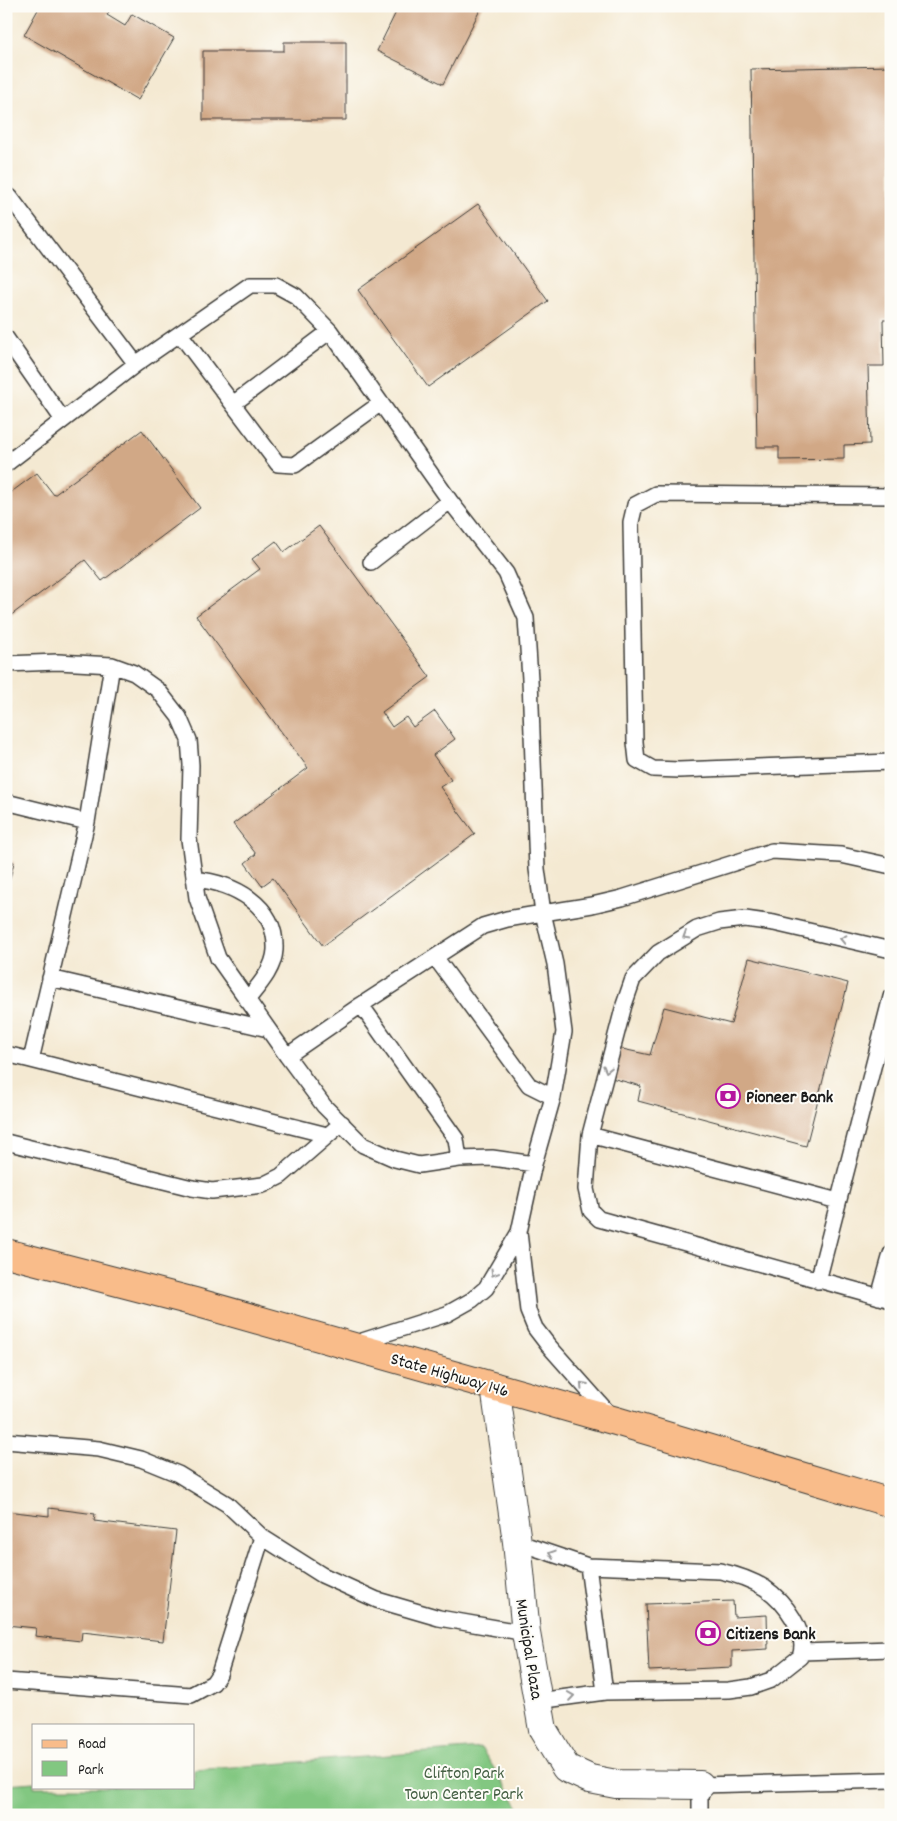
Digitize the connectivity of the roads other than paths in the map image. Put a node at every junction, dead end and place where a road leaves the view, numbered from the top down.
1 (6, 196) edge
2 (330, 331) junction
3 (180, 334) junction
4 (6, 338) edge
5 (136, 364) junction
6 (381, 403) junction
7 (233, 404) junction
8 (63, 420) junction
9 (6, 464) edge
10 (891, 496) edge
11 (450, 501) junction
12 (371, 562) dead end
13 (6, 664) edge
14 (112, 665) junction
15 (891, 762) edge
16 (6, 802) edge
17 (87, 822) junction
18 (891, 866) edge
19 (194, 879) junction
20 (544, 913) junction
21 (891, 950) edge
22 (435, 956) junction
23 (50, 978) junction
24 (891, 997) edge
25 (248, 1000) junction
26 (360, 1005) junction
27 (268, 1029) junction
28 (6, 1054) edge
29 (286, 1056) junction
30 (31, 1060) junction
31 (553, 1097) junction
32 (342, 1123) junction
33 (327, 1136) junction
34 (590, 1136) junction
35 (6, 1142) edge
36 (459, 1159) junction
37 (534, 1164) junction
38 (838, 1201) junction
39 (519, 1232) junction
40 (6, 1253) edge
41 (891, 1254) edge
42 (818, 1281) junction
43 (885, 1299) edge
44 (349, 1345) junction
45 (496, 1387) junction
46 (616, 1421) junction
47 (6, 1441) edge
48 (891, 1502) edge
49 (262, 1537) junction
50 (517, 1542) junction
51 (588, 1566) junction
52 (526, 1633) junction
53 (891, 1649) edge
54 (802, 1652) junction
55 (6, 1681) edge
56 (605, 1692) junction
57 (538, 1701) junction
58 (891, 1780) edge
59 (700, 1784) junction
60 (700, 1815) edge

1 - 5 lane
2 - 3 lane
2 - 6 lane
2 - 7 lane
3 - 5 lane
3 - 7 lane
4 - 8 lane
5 - 8 lane
6 - 7 lane
6 - 11 lane
8 - 9 lane
10 - 15 lane
11 - 12 lane
11 - 20 lane
13 - 14 lane
14 - 17 lane
14 - 19 lane
16 - 17 lane
17 - 23 lane
18 - 20 lane
19 - 25 lane
19 - 25 lane
20 - 22 lane
20 - 31 lane
21 -> 34 lane
22 - 26 lane
22 - 31 lane
23 - 27 lane
23 - 30 lane
24 - 38 lane
25 - 27 lane
26 - 29 lane
26 - 36 lane
27 - 29 lane
28 - 30 lane
29 - 32 lane
30 - 33 lane
31 - 37 lane
32 - 33 lane
32 - 36 lane
33 - 35 lane
34 - 38 lane
34 - 42 lane
36 - 37 lane
37 - 39 lane
38 - 42 lane
39 -> 44 lane
46 -> 39 lane
40 - 44 main road, State Highway 146
41 - 43 lane
42 - 43 lane
44 - 45 main road, State Highway 146
45 - 46 main road, State Highway 146
45 - 50 street, Municipal Plaza
46 - 48 main road, State Highway 146
47 - 49 lane
49 - 52 lane
49 - 55 lane
51 -> 50 lane
50 - 52 street, Municipal Plaza
51 - 54 lane
51 - 56 lane
52 - 57 street, Municipal Plaza
53 - 54 lane
54 - 56 lane
57 -> 56 lane
57 - 59 street, Municipal Plaza
58 - 59 lane
59 - 60 lane

